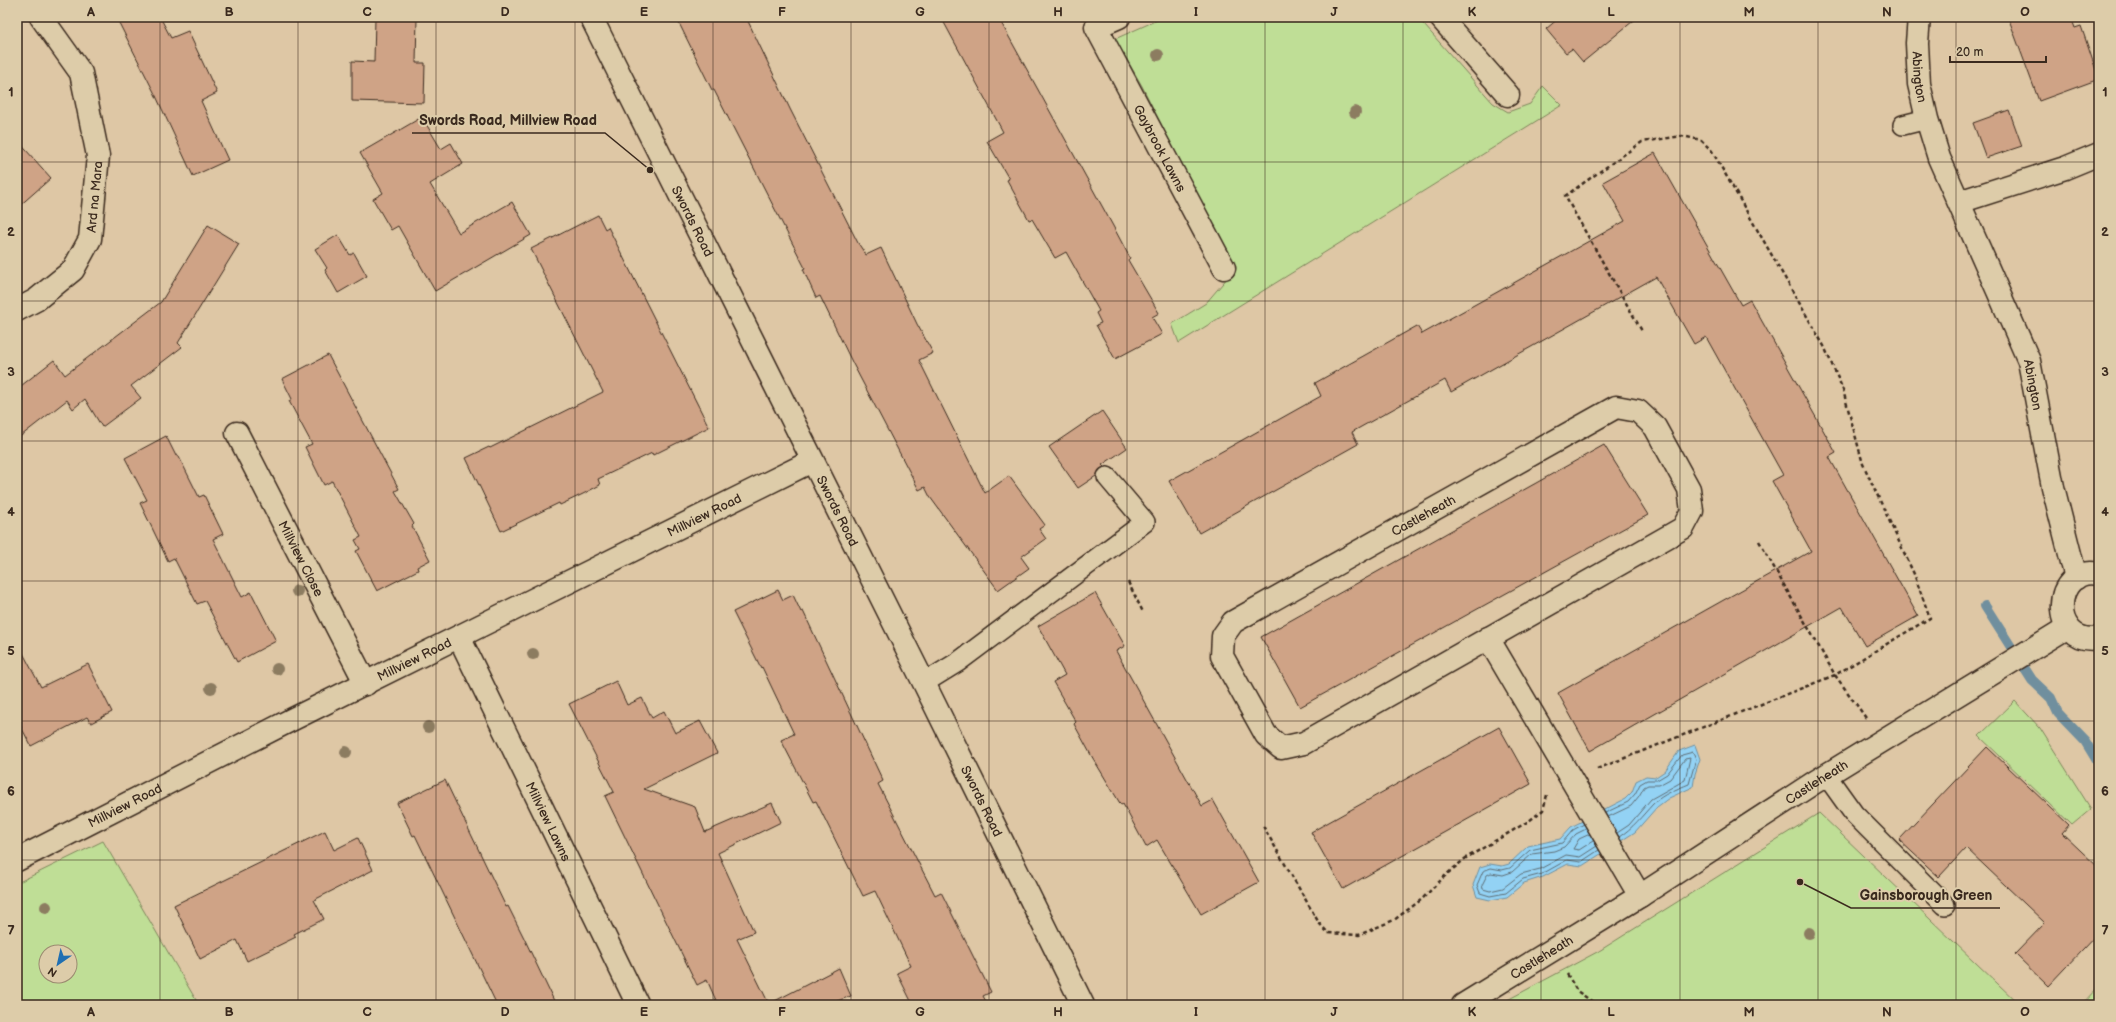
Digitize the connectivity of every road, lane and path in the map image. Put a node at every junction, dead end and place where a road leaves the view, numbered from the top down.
1 (41, 17) edge
2 (591, 17) edge
3 (1119, 17) edge
4 (1440, 17) edge
5 (1919, 17) edge
6 (1094, 22) edge
7 (1508, 95) dead end
8 (1927, 119) junction
9 (1903, 125) dead end
10 (2099, 154) edge
11 (1959, 202) junction
12 (1224, 268) dead end
13 (17, 310) edge
14 (238, 433) dead end
15 (812, 460) junction
16 (1108, 477) dead end
17 (1759, 541) dead end
18 (2099, 574) edge
19 (2076, 578) junction
20 (1128, 582) dead end
21 (1143, 612) dead end
22 (2068, 627) junction
23 (459, 637) junction
24 (1488, 638) junction
25 (2099, 638) edge
26 (924, 683) junction
27 (366, 684) junction
28 (1882, 741) junction
29 (1826, 775) junction
30 (17, 860) edge
31 (1640, 896) junction
32 (1945, 905) dead end
33 (1552, 950) junction
34 (638, 1005) edge
35 (1083, 1005) edge
36 (1463, 1005) edge
37 (1597, 1005) edge

1 - 13 street, Ard na Mara
2 - 15 street, Swords Road
3 - 6 street, Gaybrook Lawns
4 - 7 street
5 - 8 street, Abington
6 - 12 street, Gaybrook Lawns
8 - 9 lane
8 - 11 street, Abington
10 - 11 street
11 - 19 street, Abington
14 - 27 street, Millview Close
15 - 23 street, Millview Road
15 - 26 street, Swords Road
16 - 26 lane
17 - 28 path
18 - 19 street
19 - 22 street
20 - 21 path
22 - 25 street
22 - 28 street, Castleheath
23 - 27 street, Millview Road
23 - 34 street, Millview Lawns
24 - 24 street, Castleheath
24 - 31 street
26 - 35 street, Swords Road
27 - 30 street, Millview Road
28 - 29 street, Castleheath
29 - 31 street, Castleheath
29 - 32 lane
31 - 33 street, Castleheath
33 - 36 street, Castleheath
33 - 37 path

